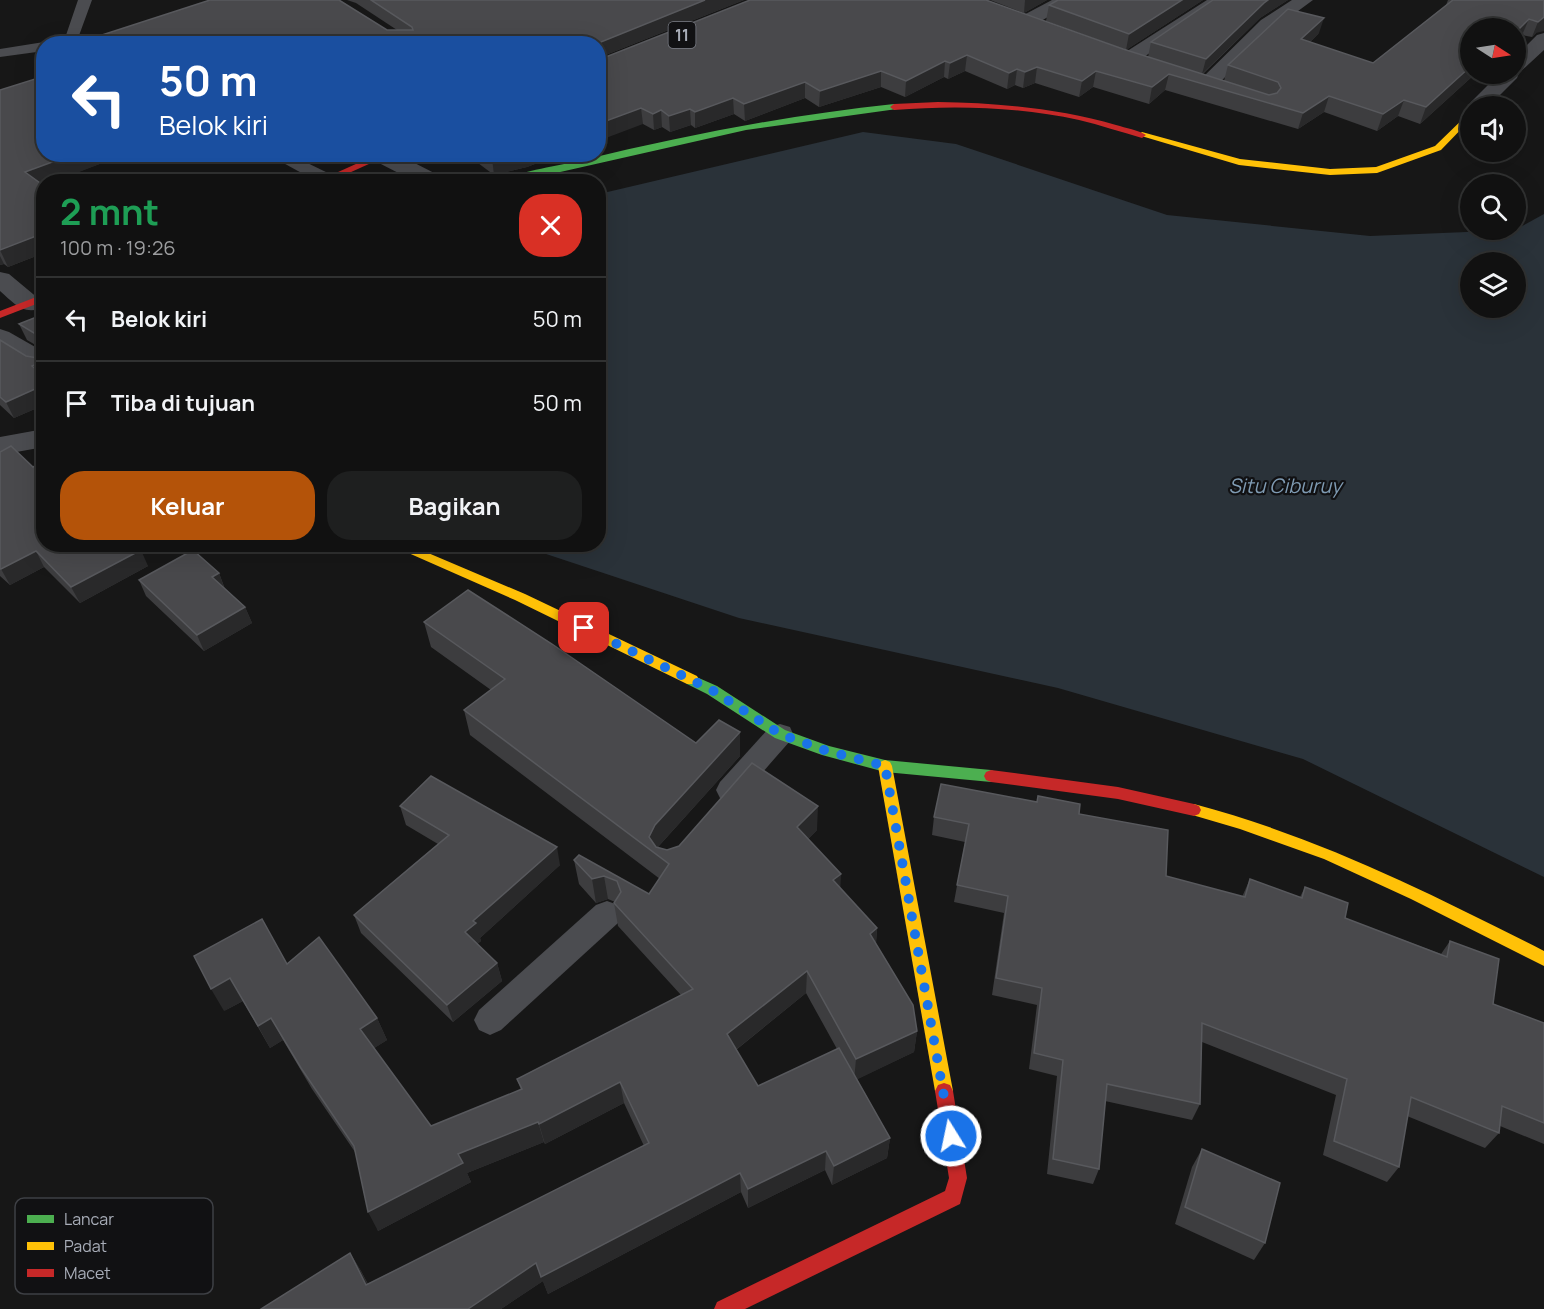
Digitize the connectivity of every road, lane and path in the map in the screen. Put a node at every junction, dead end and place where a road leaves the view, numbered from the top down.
1 (86, 0) edge
2 (1065, 0) edge
3 (1220, 0) edge
4 (1304, 0) edge
5 (1005, 15) edge
6 (1025, 22) junction
7 (1045, 30) edge
8 (70, 36) edge
9 (1544, 39) edge
10 (36, 47) edge
11 (1107, 52) edge
12 (0, 53) edge
13 (1526, 57) edge
14 (1128, 60) junction
15 (1150, 66) edge
16 (1185, 77) edge
17 (1207, 84) junction
18 (1500, 84) edge
19 (1227, 90) edge
20 (1488, 96) edge
21 (1460, 125) edge
22 (606, 158) edge
23 (290, 162) edge
24 (368, 162) edge
25 (396, 162) edge
26 (587, 162) edge
27 (312, 174) edge
28 (338, 174) edge
29 (415, 174) edge
30 (537, 174) edge
31 (0, 279) edge
32 (36, 300) edge
33 (36, 301) edge
34 (0, 315) edge
35 (0, 337) edge
36 (36, 359) edge
37 (36, 439) edge
38 (0, 446) edge
39 (413, 552) edge
40 (780, 734) junction
41 (885, 766) junction
42 (717, 805) edge
43 (607, 914) dead end
44 (1544, 959) edge
45 (490, 1020) dead end
46 (724, 1309) edge

1 - 8 lane
2 - 6 street
3 - 14 street
4 - 17 street
5 - 6 street
6 - 7 street
9 - 13 street
10 - 12 lane
11 - 14 street
14 - 15 street
16 - 17 street
17 - 19 street
18 - 20 street
21 - 22 main road
23 - 27 lane
24 - 28 main road
25 - 29 street
26 - 30 main road
31 - 32 street
33 - 34 main road
35 - 36 street
37 - 38 street
39 - 40 main road
40 - 41 main road
40 - 42 lane
41 - 44 main road
41 - 46 main road
43 - 45 lane

